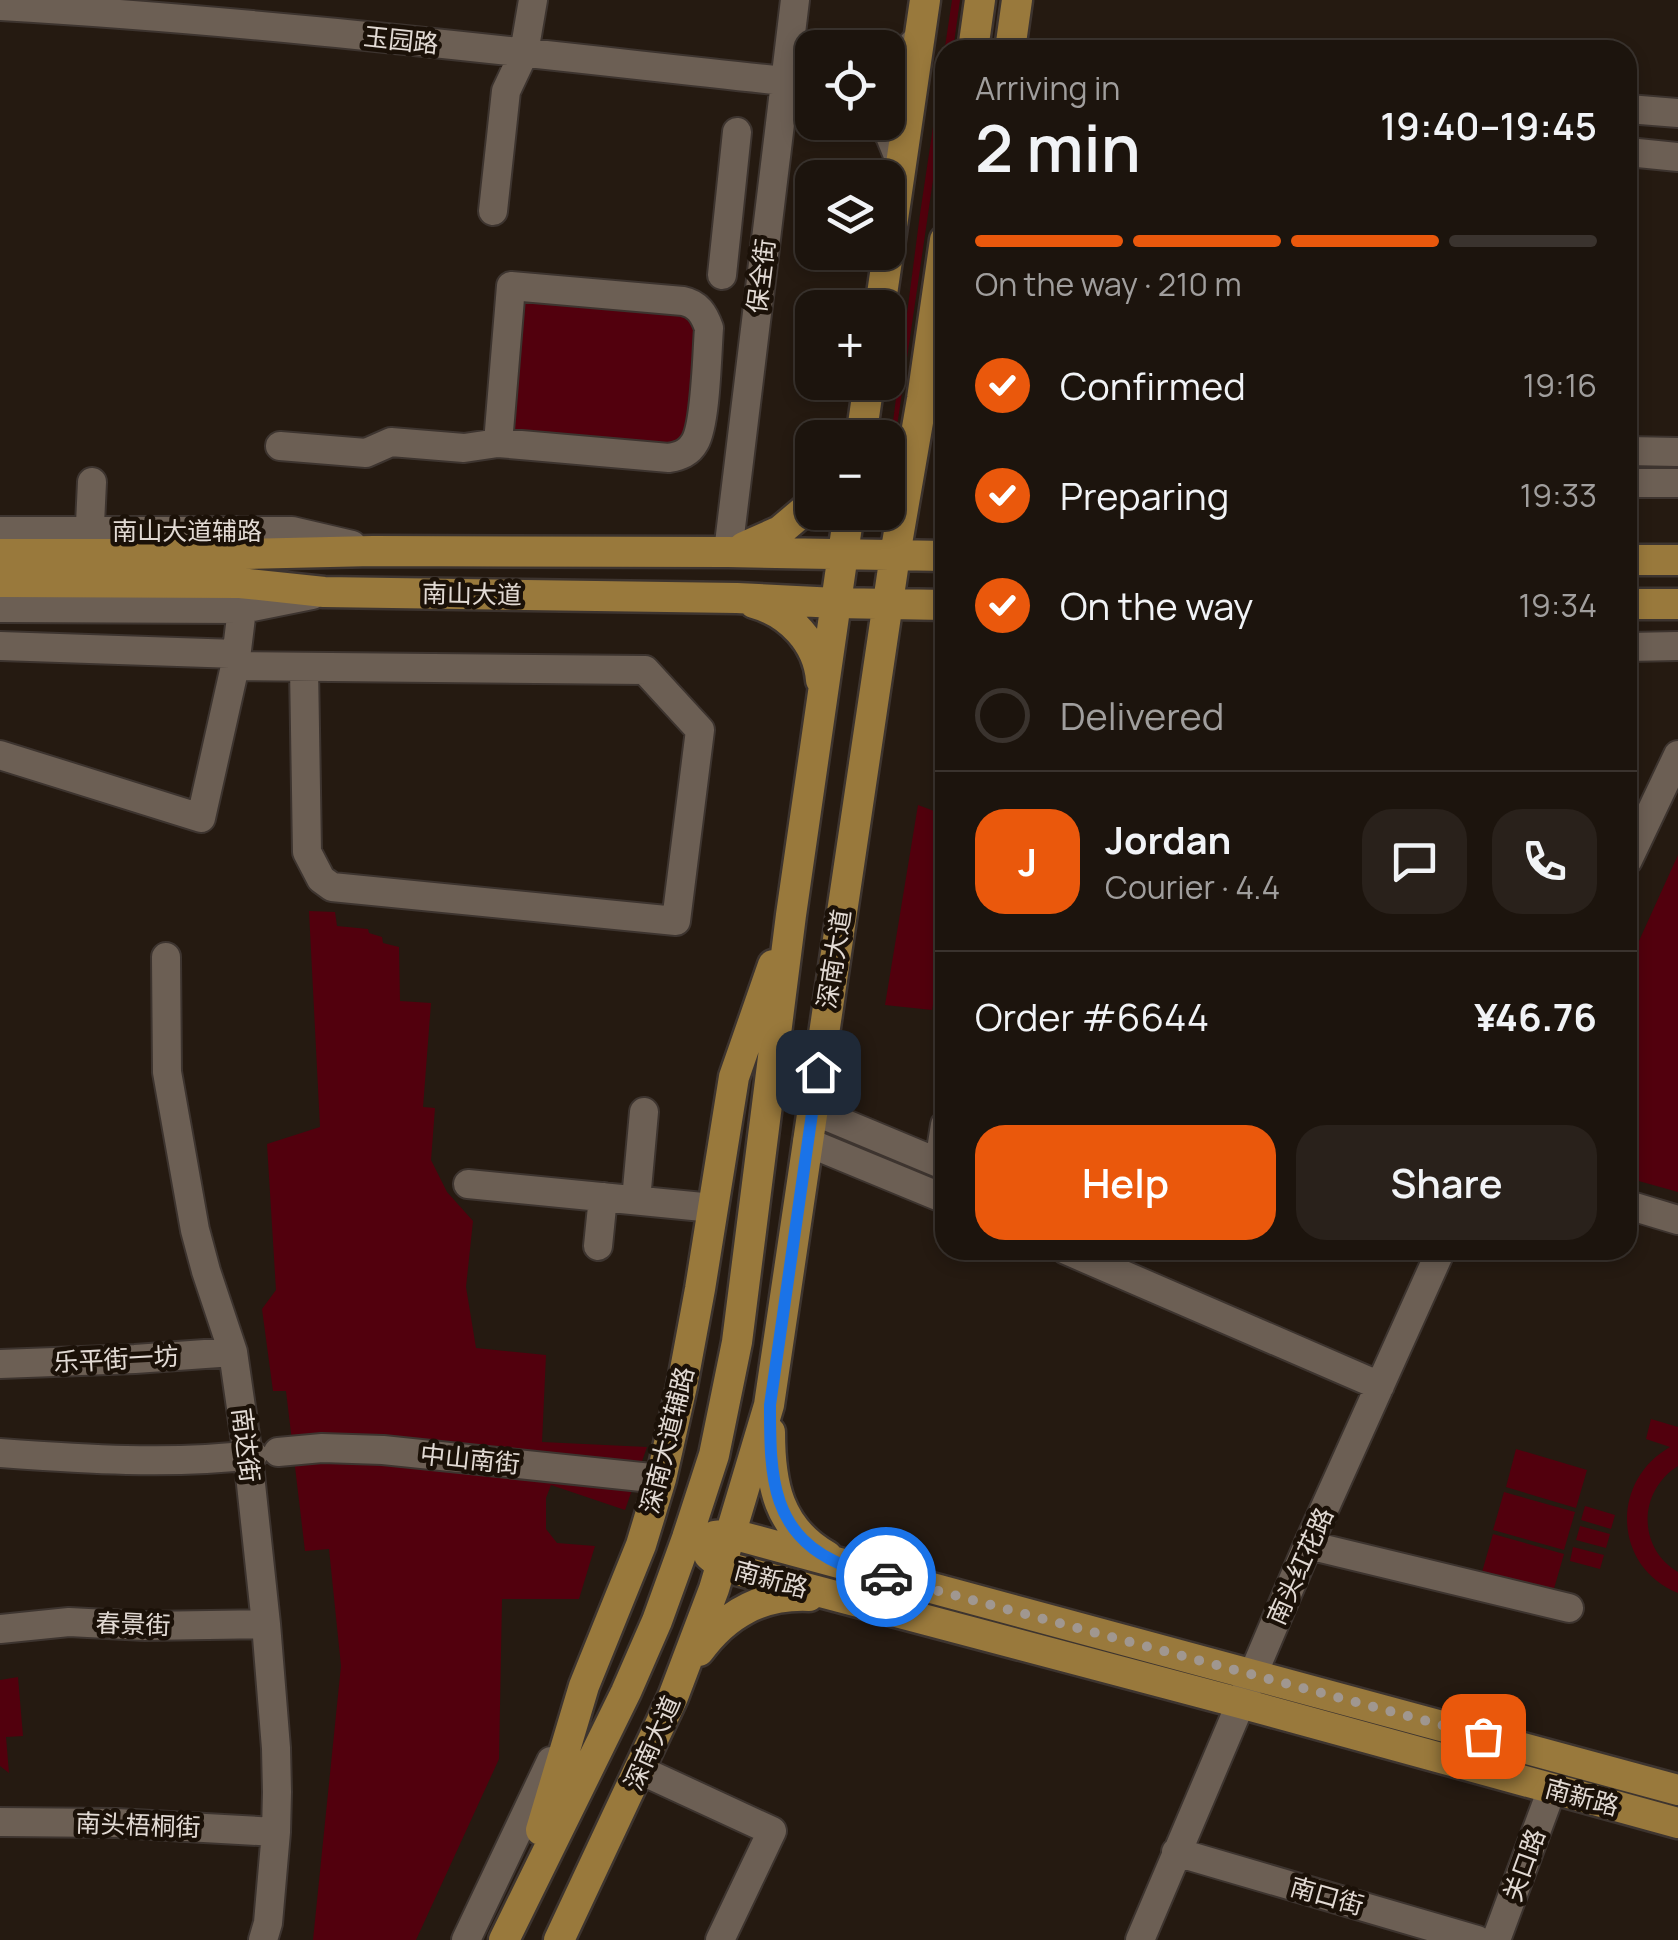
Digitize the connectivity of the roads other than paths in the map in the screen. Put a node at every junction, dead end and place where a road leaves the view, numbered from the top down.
1 (533, 0) edge
2 (795, 0) edge
3 (921, 0) edge
4 (981, 0) edge
5 (1018, 0) edge
6 (0, 6) edge
7 (798, 30) edge
8 (918, 38) junction
9 (975, 40) edge
10 (986, 40) edge
11 (1012, 40) edge
12 (524, 53) junction
13 (905, 53) edge
14 (795, 82) edge
15 (795, 109) edge
16 (1637, 110) edge
17 (1678, 113) edge
18 (737, 132) dead end
19 (1637, 153) edge
20 (1678, 157) edge
21 (901, 160) edge
22 (730, 198) junction
23 (770, 203) junction
24 (493, 211) dead end
25 (722, 275) dead end
26 (935, 305) edge
27 (705, 376) junction
28 (749, 380) junction
29 (935, 411) edge
30 (498, 443) junction
31 (280, 446) dead end
32 (1637, 451) edge
33 (1678, 452) edge
34 (910, 469) junction
35 (92, 482) dead end
36 (1637, 483) edge
37 (1678, 483) edge
38 (795, 519) edge
39 (847, 530) edge
40 (0, 531) edge
41 (728, 552) junction
42 (0, 554) edge
43 (844, 554) junction
44 (89, 555) junction
45 (895, 555) junction
46 (935, 556) edge
47 (1637, 560) edge
48 (1678, 560) edge
49 (0, 582) edge
50 (324, 592) junction
51 (737, 598) junction
52 (836, 603) junction
53 (888, 604) junction
54 (1637, 604) edge
55 (1678, 604) edge
56 (935, 605) edge
57 (0, 608) edge
58 (242, 609) junction
59 (0, 646) edge
60 (1678, 646) edge
61 (1637, 647) edge
62 (236, 660) junction
63 (304, 667) junction
64 (823, 697) junction
65 (0, 755) edge
66 (1678, 756) edge
67 (1637, 841) edge
68 (791, 915) junction
69 (166, 957) dead end
70 (812, 1110) junction
71 (644, 1112) dead end
72 (807, 1142) junction
73 (935, 1161) edge
74 (468, 1184) dead end
75 (935, 1196) edge
76 (603, 1197) junction
77 (636, 1200) junction
78 (713, 1208) junction
79 (1637, 1208) edge
80 (1678, 1220) edge
81 (598, 1246) dead end
82 (1089, 1260) edge
83 (1437, 1260) edge
84 (233, 1352) junction
85 (0, 1364) edge
86 (1380, 1386) junction
87 (770, 1405) junction
88 (0, 1454) edge
89 (260, 1455) junction
90 (661, 1479) junction
91 (732, 1534) junction
92 (688, 1538) junction
93 (1308, 1545) junction
94 (722, 1566) junction
95 (847, 1567) junction
96 (840, 1598) junction
97 (1569, 1608) dead end
98 (266, 1624) junction
99 (0, 1629) edge
100 (1253, 1673) junction
101 (584, 1686) junction
102 (673, 1698) junction
103 (1240, 1703) junction
104 (640, 1770) junction
105 (1552, 1789) junction
106 (1678, 1790) edge
107 (0, 1822) edge
108 (1678, 1823) edge
109 (276, 1832) junction
110 (1176, 1852) junction
111 (596, 1865) junction
112 (510, 1928) edge
113 (263, 1940) edge
114 (466, 1940) edge
115 (560, 1940) edge
116 (582, 1940) edge
117 (720, 1940) edge
118 (1140, 1940) edge
119 (1478, 1940) edge
120 (1496, 1940) edge

1 - 12 street
2 - 7 street, 保全街
3 - 8 main road
4 - 9 main road
4 - 10 main road
5 - 11 main road
6 - 12 street, 玉园路
8 - 13 street
8 - 21 main road
12 - 14 street, 玉园路
12 - 24 street
15 - 23 street, 保全街
16 - 17 street
18 - 22 street
19 - 20 street
22 - 23 street
22 - 25 street
23 - 28 street, 保全街
26 - 34 main road, 深南大道
27 - 28 street
27 - 30 street
27 - 30 street
28 - 41 street, 保全街
29 - 34 main road
30 - 31 street
32 - 33 street
34 - 45 main road, 深南大道
35 - 44 street
36 - 37 street
38 - 41 main road
39 - 43 main road, 深南大道
40 - 44 street, 南山大道辅路
41 - 43 main road, 南山大道
41 - 44 main road, 南山大道
42 - 44 main road, 南山大道
43 - 45 main road, 南山大道
43 - 52 main road, 深南大道
44 - 49 main road, 南山大道
44 - 50 main road, 南山大道
45 - 46 main road, 南山大道
45 - 53 main road, 深南大道
47 - 48 main road
50 - 51 main road, 南山大道
50 - 58 street
51 - 52 main road, 南山大道
51 - 64 main road
52 - 53 main road, 南山大道
52 - 64 main road, 深南大道
53 - 56 main road, 南山大道
53 - 70 main road, 深南大道
54 - 55 main road
57 - 58 street
58 - 62 street
59 - 62 street
60 - 61 street
62 - 63 street
62 - 65 street
63 - 63 street
64 - 68 main road, 深南大道
66 - 67 street
68 - 78 main road, 深南大道辅路
68 - 92 main road, 深南大道
69 - 84 street, 南达街
70 - 72 main road, 深南大道
70 - 73 street
71 - 77 street
72 - 75 street
72 - 87 main road, 深南大道
74 - 76 street
76 - 77 street
76 - 81 street
77 - 78 street
78 - 90 main road, 深南大道辅路
79 - 80 street
82 - 86 street
83 - 86 street, 南头红花路
84 - 85 street, 乐平街一坊
84 - 89 street, 南达街
86 - 93 street, 南头红花路
87 - 91 main road, 深南大道
87 - 95 main road
88 - 89 street, 中山南街
89 - 90 street, 中山南街
89 - 98 street, 南达街
90 - 101 main road, 深南大道辅路
91 - 92 main road, 南新路
91 - 94 main road, 深南大道
91 - 95 main road, 南新路
92 - 94 main road, 南新路
92 - 112 main road, 深南大道
93 - 97 street
93 - 100 street, 南头红花路
94 - 96 main road, 南新路
94 - 102 main road, 深南大道
95 - 100 main road, 南新路
96 - 102 main road
96 - 103 main road, 南新路
98 - 99 street, 春景街
98 - 109 street, 南达街
100 - 103 street, 南头红花路
100 - 106 main road, 南新路
101 - 112 main road
101 - 114 street, 深南大道辅路
102 - 104 main road, 深南大道
103 - 105 main road, 南新路
103 - 110 street, 南头红花路
104 - 111 main road, 深南大道
104 - 117 street
105 - 108 main road, 南新路
105 - 120 street, 关口路
107 - 109 street, 南头梧桐街
109 - 113 street, 南达街
110 - 118 street, 南头红花路
110 - 119 street, 南口街
111 - 115 main road, 深南大道
111 - 116 main road

